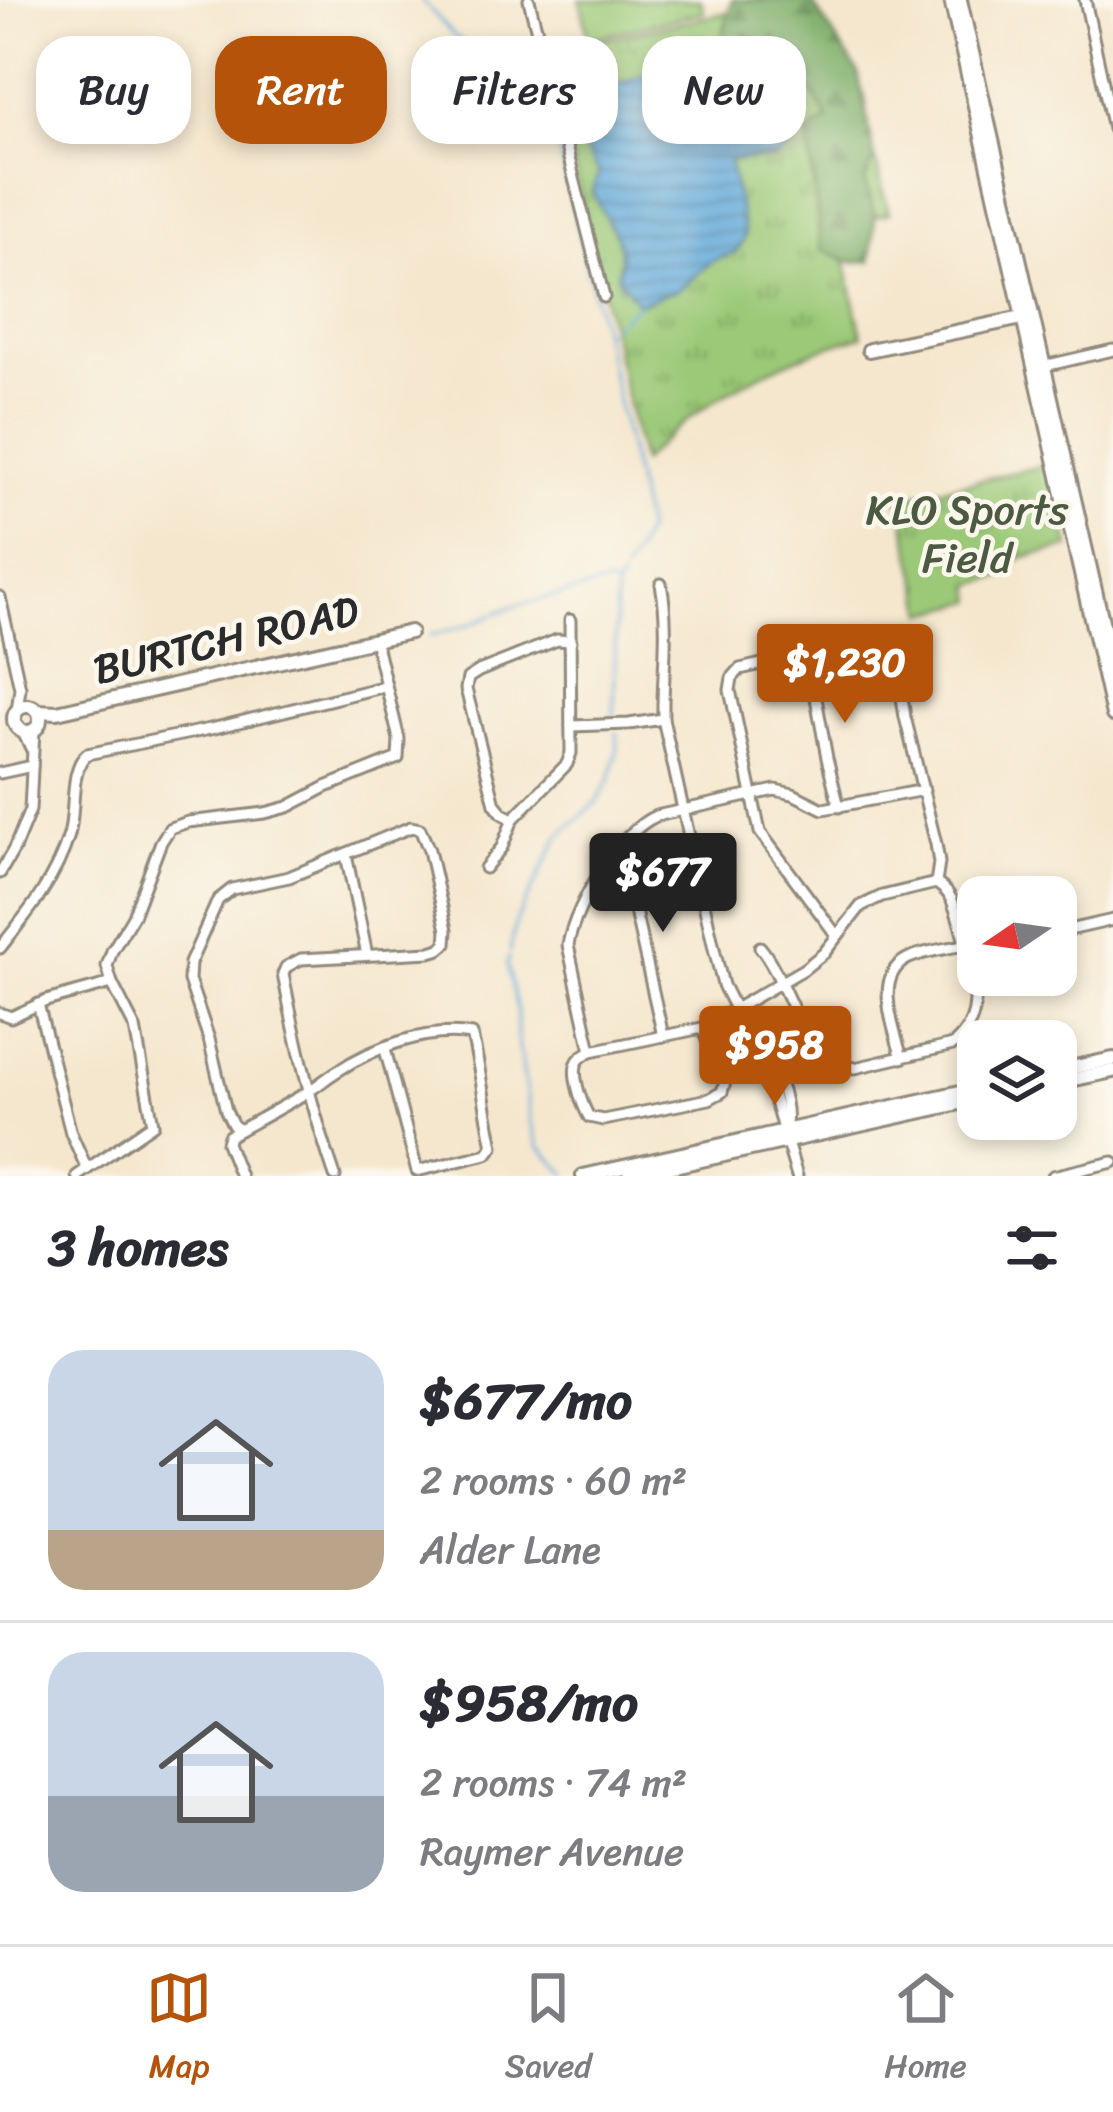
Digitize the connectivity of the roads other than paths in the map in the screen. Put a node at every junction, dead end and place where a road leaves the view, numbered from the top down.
1 (529, 0) edge
2 (951, 0) edge
3 (960, 0) edge
4 (1085, 0) edge
5 (1113, 129) edge
6 (604, 297) dead end
7 (1028, 317) junction
8 (869, 350) dead end
9 (1113, 350) edge
10 (1044, 366) junction
11 (662, 584) dead end
12 (0, 597) edge
13 (570, 620) dead end
14 (410, 632) dead end
15 (376, 640) junction
16 (571, 641) junction
17 (808, 654) junction
18 (1113, 669) edge
19 (386, 686) junction
20 (1113, 715) edge
21 (663, 719) junction
22 (27, 720) junction
23 (0, 724) edge
24 (572, 726) junction
25 (32, 766) junction
26 (0, 773) edge
27 (924, 790) junction
28 (752, 794) junction
29 (839, 807) junction
30 (684, 810) junction
31 (513, 819) junction
32 (615, 853) junction
33 (346, 855) junction
34 (485, 868) dead end
35 (0, 873) edge
36 (936, 883) junction
37 (957, 917) edge
38 (1113, 920) edge
39 (1077, 928) edge
40 (837, 936) junction
41 (760, 946) dead end
42 (957, 947) edge
43 (0, 948) edge
44 (368, 955) junction
45 (112, 983) junction
46 (781, 985) junction
47 (974, 996) edge
48 (38, 1004) junction
49 (736, 1010) junction
50 (0, 1013) edge
51 (702, 1028) junction
52 (663, 1036) junction
53 (385, 1049) junction
54 (591, 1051) junction
55 (902, 1058) junction
56 (1113, 1059) edge
57 (1077, 1067) edge
58 (1113, 1071) edge
59 (1077, 1079) edge
60 (310, 1091) junction
61 (957, 1093) edge
62 (957, 1103) edge
63 (240, 1130) junction
64 (787, 1136) junction
65 (1113, 1162) edge
66 (82, 1173) edge
67 (417, 1173) edge
68 (240, 1176) edge
69 (335, 1176) edge
70 (583, 1176) edge
71 (628, 1176) edge
72 (796, 1176) edge
73 (1053, 1176) edge

1 - 6 street
2 - 7 main road
3 - 7 main road
4 - 5 street
7 - 8 main road
7 - 10 main road
7 - 20 main road
9 - 10 street
10 - 18 main road
11 - 21 street
12 - 22 street
13 - 16 street
14 - 15 main road, BURTCH ROAD
15 - 19 street
15 - 22 main road, BURTCH ROAD
16 - 24 street
16 - 31 street
17 - 27 street
17 - 28 street
17 - 29 street
19 - 43 street
19 - 45 street
21 - 24 street
21 - 30 street
22 - 23 main road, BURTCH ROAD
22 - 25 street
24 - 31 street
25 - 26 street
25 - 35 street
27 - 29 street
27 - 36 street
28 - 29 street
28 - 30 street
28 - 40 street
30 - 32 street
30 - 49 street
31 - 34 street
32 - 52 street
32 - 54 street
33 - 44 street
33 - 44 street
33 - 63 street
36 - 37 street
36 - 40 street
38 - 39 street
40 - 46 street
41 - 46 street
42 - 55 street
44 - 60 street
45 - 48 street
45 - 66 street
46 - 49 street
46 - 55 street
47 - 55 street
48 - 50 street
48 - 66 street
49 - 51 street
49 - 64 street
51 - 52 street
51 - 54 street
52 - 54 street
53 - 60 street
53 - 67 street
53 - 67 street
56 - 57 main road
58 - 59 main road
60 - 63 street
60 - 69 street
61 - 64 main road
62 - 64 main road
63 - 68 street
64 - 70 main road
64 - 71 main road
64 - 72 street
65 - 73 street

